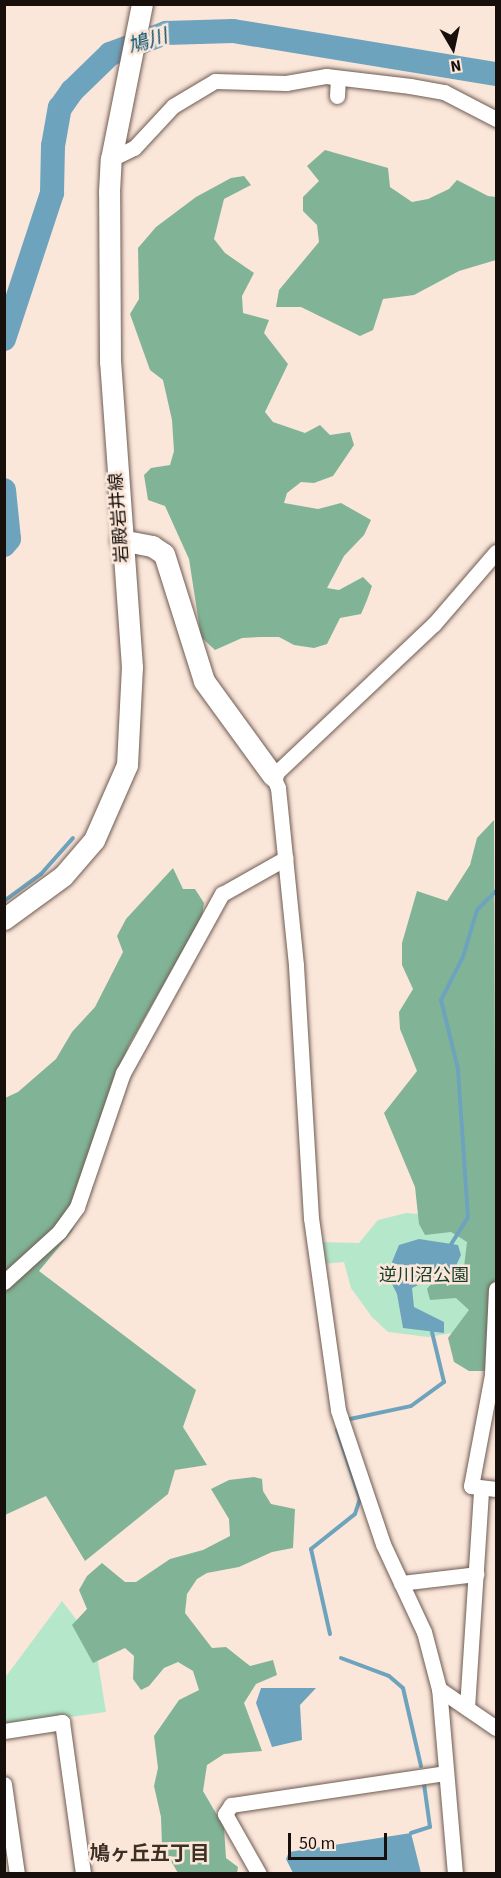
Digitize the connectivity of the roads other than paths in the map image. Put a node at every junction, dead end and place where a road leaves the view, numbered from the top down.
1 (140, 12) edge
2 (338, 78) junction
3 (338, 96) dead end
4 (496, 119) edge
5 (111, 159) junction
6 (121, 540) junction
7 (496, 552) edge
8 (273, 776) junction
9 (286, 858) junction
10 (4, 920) edge
11 (4, 1282) edge
12 (496, 1289) edge
13 (489, 1489) edge
14 (476, 1574) junction
15 (402, 1583) junction
16 (439, 1689) junction
17 (467, 1708) junction
18 (496, 1728) edge
19 (4, 1731) edge
20 (446, 1773) junction
21 (4, 1784) edge
22 (17, 1874) edge
23 (83, 1874) edge
24 (259, 1874) edge
25 (455, 1874) edge

1 - 5 main road, 岩殿岩井線
2 - 3 street
2 - 4 street
2 - 5 street
5 - 6 main road, 岩殿岩井線
6 - 8 main road
6 - 10 main road, 岩殿岩井線
7 - 8 street
8 - 9 street
9 - 11 street
9 - 15 street
12 - 13 street
13 - 14 street
14 - 15 street
14 - 17 street
15 - 16 street
16 - 17 street
16 - 20 street
17 - 18 street
19 - 23 street
20 - 24 street
20 - 25 street
21 - 22 street

